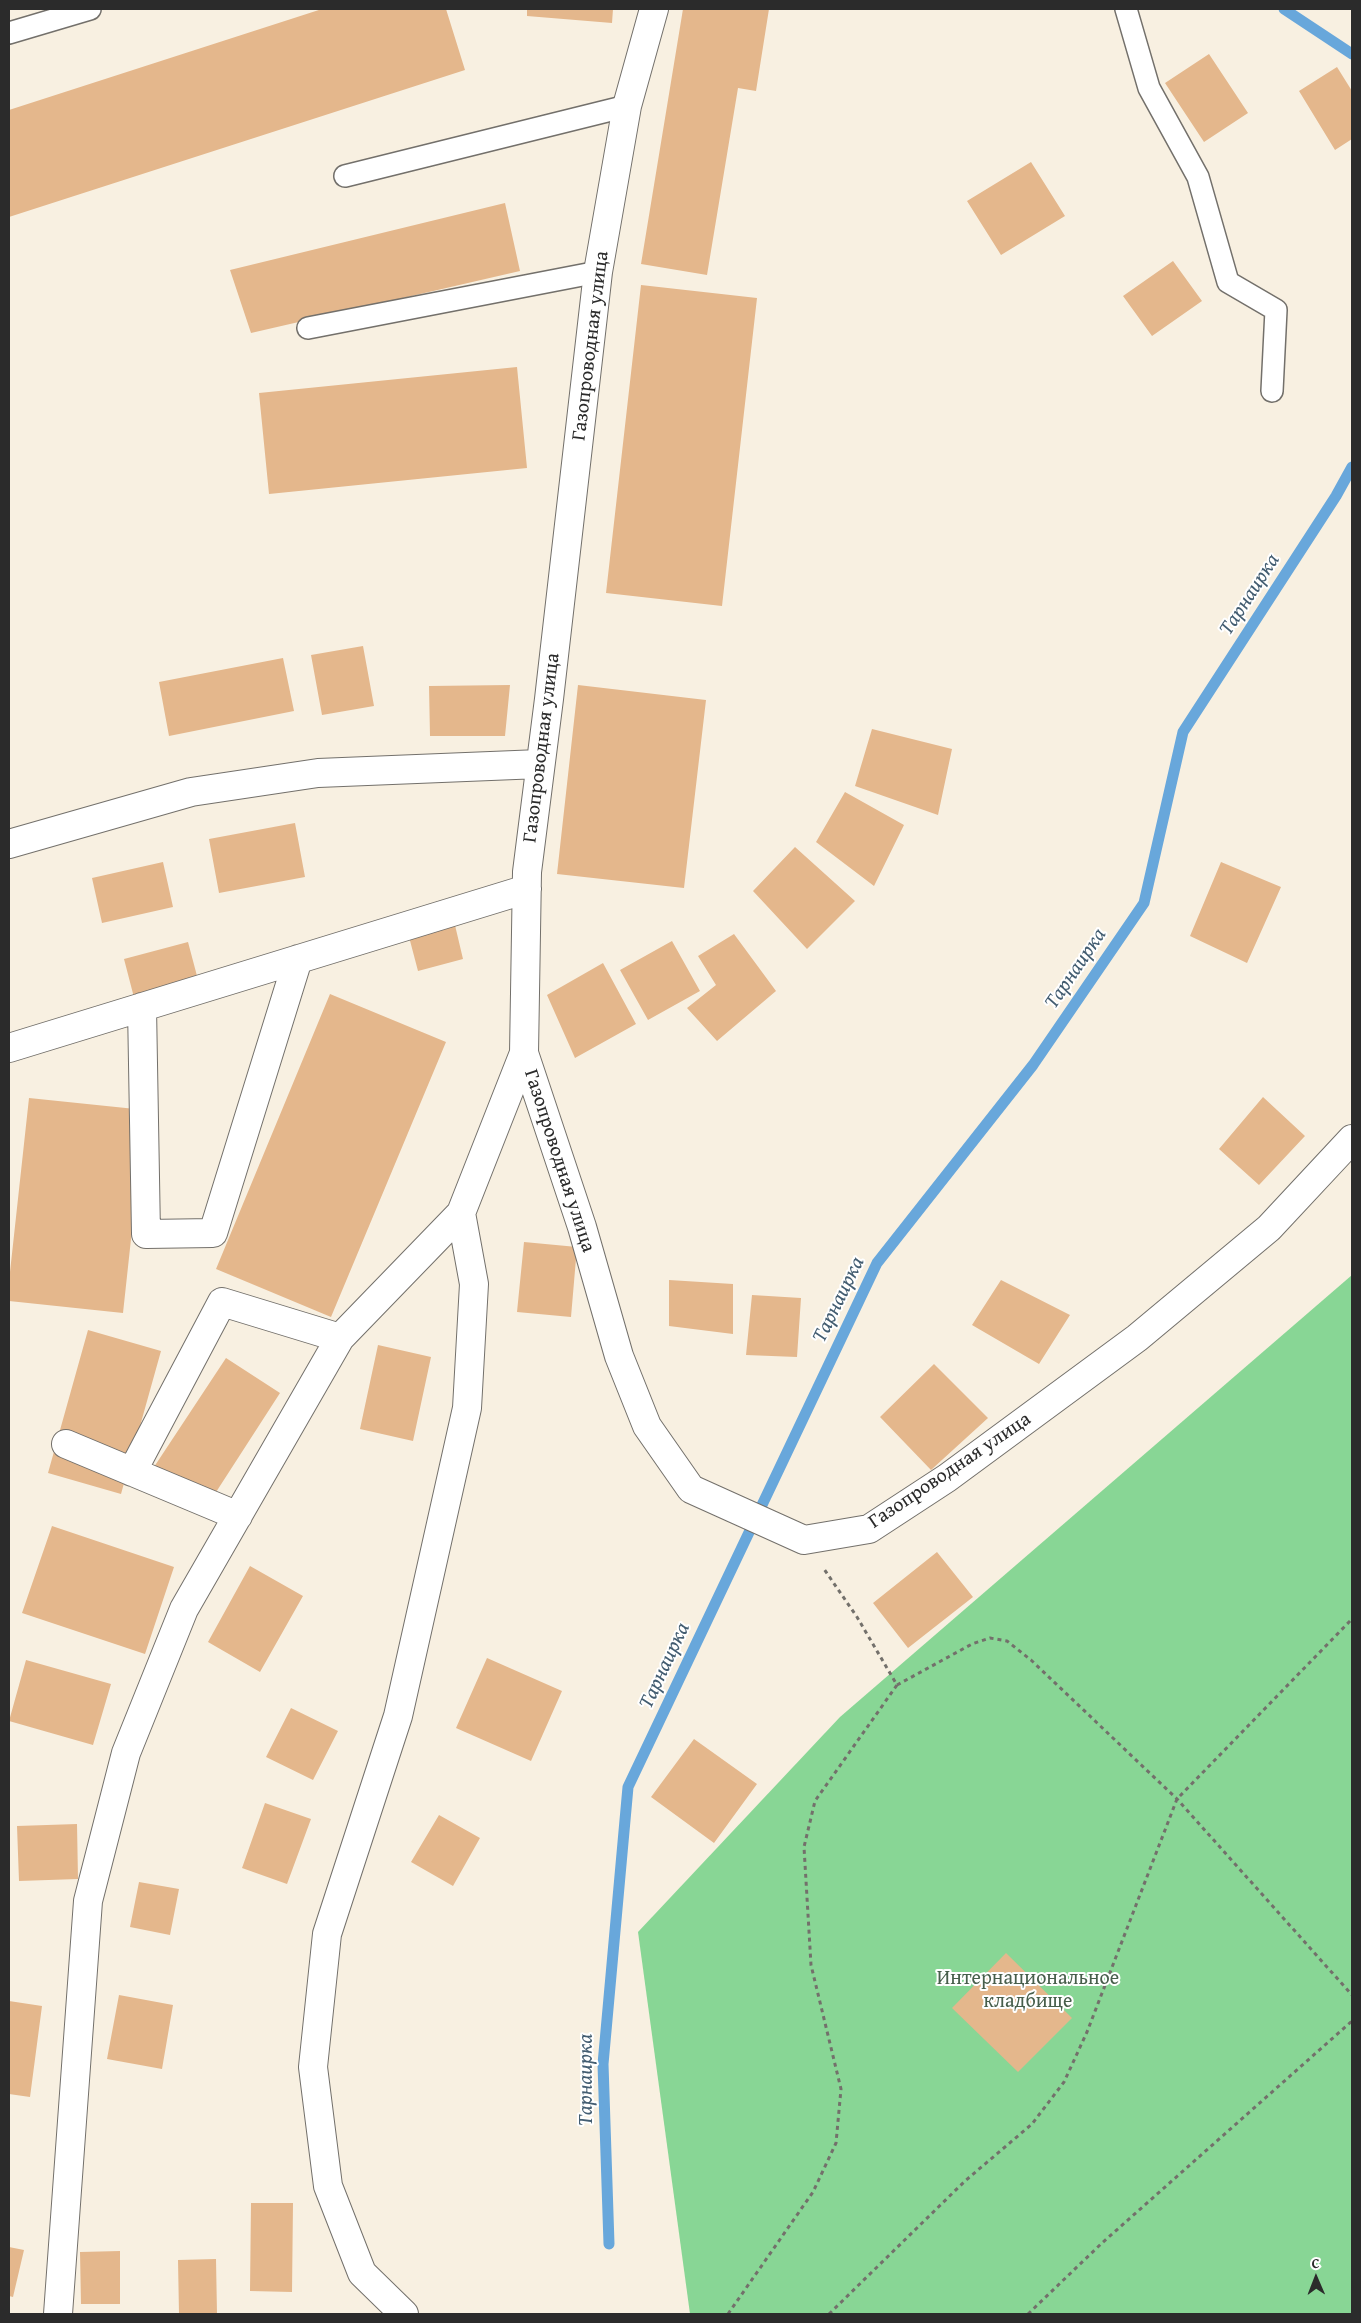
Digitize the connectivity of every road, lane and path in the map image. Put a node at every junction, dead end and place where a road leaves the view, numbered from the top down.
1 (90, 9) edge
2 (654, 9) edge
3 (1126, 9) edge
4 (9, 33) edge
5 (626, 106) junction
6 (345, 176) dead end
7 (598, 272) junction
8 (308, 328) dead end
9 (1272, 391) dead end
10 (540, 764) junction
11 (9, 844) edge
12 (527, 889) junction
13 (298, 959) junction
14 (142, 1007) junction
15 (9, 1048) edge
16 (524, 1053) junction
17 (1352, 1139) edge
18 (461, 1213) junction
19 (340, 1338) junction
20 (66, 1444) dead end
21 (132, 1472) junction
22 (238, 1516) junction
23 (804, 1540) junction
24 (1352, 1619) edge
25 (897, 1685) junction
26 (1177, 1799) junction
27 (1352, 1995) edge
28 (1352, 2021) edge
29 (58, 2314) edge
30 (404, 2314) edge
31 (728, 2314) edge
32 (829, 2314) edge
33 (1028, 2314) edge

1 - 4 lane
2 - 5 street, Газопроводная улица
3 - 9 lane
5 - 6 lane
5 - 7 street, Газопроводная улица
7 - 8 lane
7 - 10 street, Газопроводная улица
10 - 11 street
10 - 12 street, Газопроводная улица
12 - 13 street
12 - 16 street, Газопроводная улица
13 - 14 street
13 - 14 street
14 - 15 street
16 - 18 street
16 - 23 street, Газопроводная улица
17 - 23 street, Газопроводная улица
18 - 19 street
18 - 30 street
19 - 21 street
19 - 22 street
20 - 21 street
21 - 22 street
22 - 29 street
23 - 25 path
24 - 26 path
25 - 26 path
25 - 31 path
26 - 27 path
26 - 32 path
28 - 33 path

